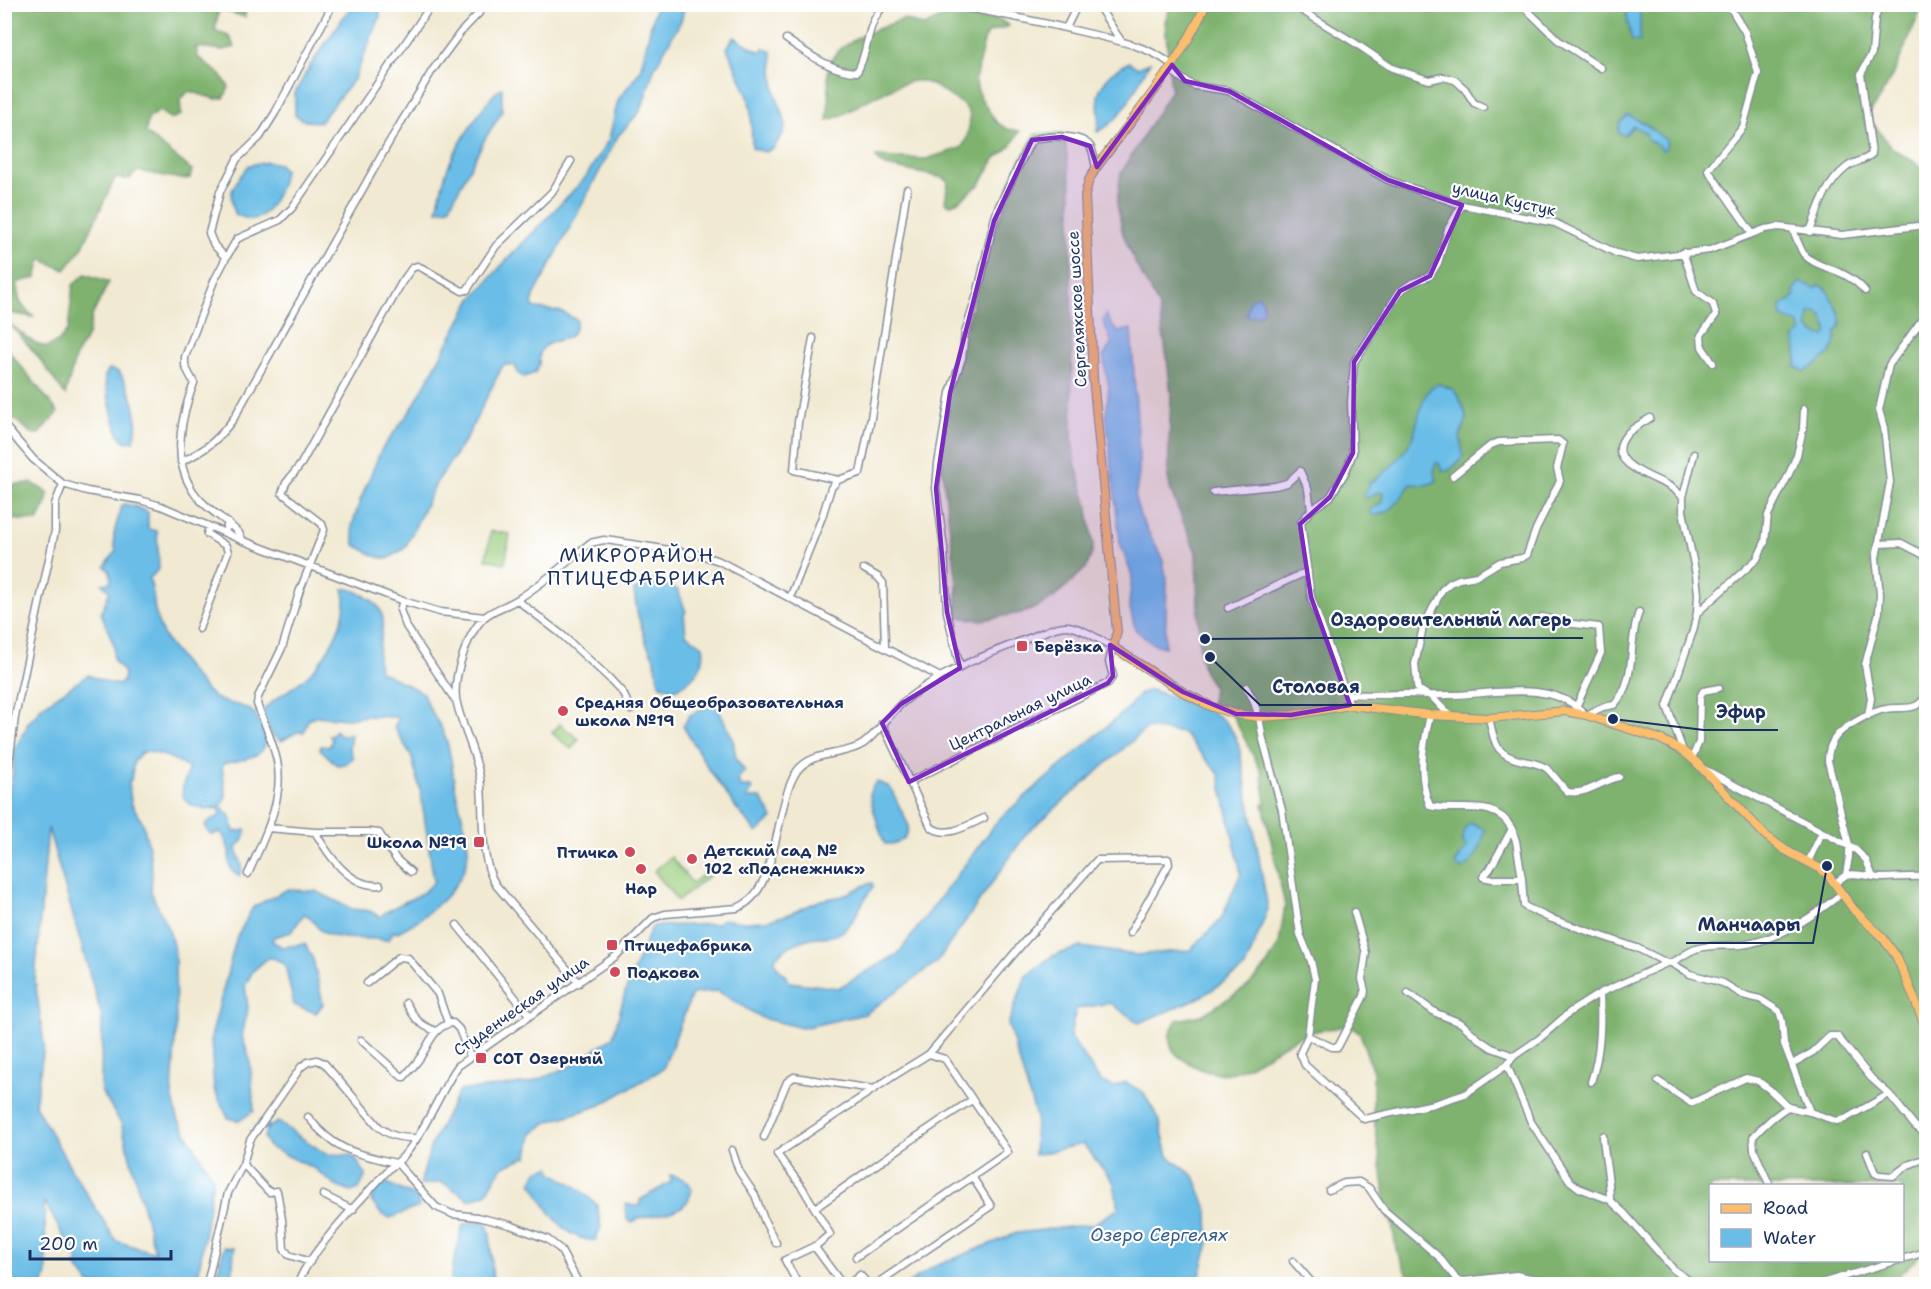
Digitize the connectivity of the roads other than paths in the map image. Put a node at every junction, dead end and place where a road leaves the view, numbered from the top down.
1 (333, 4) edge
2 (432, 4) edge
3 (482, 4) edge
4 (886, 4) edge
5 (943, 4) edge
6 (1078, 4) edge
7 (1097, 4) edge
8 (1206, 4) edge
9 (1291, 4) edge
10 (1521, 4) edge
11 (1728, 4) edge
12 (1880, 4) edge
13 (1066, 28) junction
14 (786, 39) dead end
15 (1121, 42) junction
16 (1172, 65) junction
17 (1601, 68) dead end
18 (1483, 107) dead end
19 (571, 161) dead end
20 (1096, 168) junction
21 (907, 189) dead end
22 (1462, 205) junction
23 (1926, 225) edge
24 (1793, 230) junction
25 (1810, 232) junction
26 (1752, 233) junction
27 (1683, 252) junction
28 (226, 258) junction
29 (1865, 291) dead end
30 (1926, 314) edge
31 (813, 338) dead end
32 (1713, 363) dead end
33 (1804, 409) dead end
34 (1650, 418) dead end
35 (4, 425) edge
36 (1694, 454) dead end
37 (181, 462) junction
38 (1453, 476) dead end
39 (838, 480) junction
40 (63, 483) junction
41 (1213, 492) dead end
42 (1683, 497) junction
43 (1311, 510) junction
44 (228, 524) junction
45 (209, 527) junction
46 (225, 532) junction
47 (244, 541) junction
48 (1878, 544) junction
49 (1926, 556) edge
50 (311, 566) junction
51 (864, 569) dead end
52 (1308, 571) junction
53 (790, 598) junction
54 (517, 600) junction
55 (403, 601) junction
56 (1228, 608) dead end
57 (1639, 612) dead end
58 (1697, 613) junction
59 (1542, 616) dead end
60 (485, 617) junction
61 (200, 629) dead end
62 (885, 646) junction
63 (1113, 647) junction
64 (960, 668) junction
65 (940, 676) junction
66 (1246, 687) dead end
67 (1719, 688) dead end
68 (1346, 694) junction
69 (1426, 695) junction
70 (1925, 700) edge
71 (457, 703) junction
72 (1350, 705) junction
73 (1577, 705) junction
74 (631, 710) dead end
75 (1430, 715) junction
76 (1586, 715) junction
77 (1450, 716) junction
78 (1868, 716) junction
79 (1259, 717) junction
80 (1489, 718) junction
81 (882, 723) junction
82 (1683, 751) junction
83 (1692, 758) junction
84 (1703, 769) junction
85 (1619, 777) dead end
86 (909, 782) junction
87 (4, 802) edge
88 (984, 818) dead end
89 (268, 828) junction
90 (1512, 829) junction
91 (315, 832) junction
92 (1822, 832) junction
93 (1849, 845) junction
94 (1808, 862) junction
95 (411, 872) dead end
96 (248, 874) dead end
97 (1846, 874) junction
98 (1873, 877) junction
99 (1926, 877) edge
100 (1522, 879) junction
101 (1835, 884) junction
102 (380, 885) dead end
103 (1841, 894) junction
104 (1354, 912) dead end
105 (457, 925) dead end
106 (1130, 933) dead end
107 (1669, 963) junction
108 (579, 982) junction
109 (367, 983) dead end
110 (1408, 993) dead end
111 (1600, 993) junction
112 (406, 1003) dead end
113 (530, 1016) junction
114 (448, 1023) junction
115 (1926, 1029) edge
116 (436, 1031) junction
117 (1308, 1036) junction
118 (361, 1040) dead end
119 (929, 1054) junction
120 (470, 1056) junction
121 (1514, 1056) junction
122 (1507, 1065) junction
123 (1792, 1065) junction
124 (1658, 1080) dead end
125 (1592, 1082) dead end
126 (873, 1089) junction
127 (1889, 1094) junction
128 (972, 1100) junction
129 (1788, 1107) junction
130 (1810, 1112) junction
131 (308, 1117) dead end
132 (1926, 1134) edge
133 (1603, 1136) dead end
134 (764, 1137) dead end
135 (416, 1138) junction
136 (732, 1150) dead end
137 (1867, 1153) dead end
138 (1926, 1158) edge
139 (397, 1163) junction
140 (243, 1164) junction
141 (973, 1178) junction
142 (1770, 1184) edge
143 (1329, 1190) dead end
144 (323, 1195) dead end
145 (1610, 1200) junction
146 (815, 1208) junction
147 (352, 1210) junction
148 (776, 1243) dead end
149 (814, 1246) junction
150 (1926, 1252) edge
151 (856, 1257) dead end
152 (1904, 1259) edge
153 (1293, 1261) dead end
154 (310, 1262) junction
155 (1895, 1262) edge
156 (207, 1284) edge
157 (298, 1284) edge
158 (579, 1284) edge
159 (798, 1284) edge
160 (842, 1284) edge
161 (849, 1284) edge
162 (868, 1284) edge
163 (876, 1284) edge
164 (1312, 1284) edge
165 (1456, 1284) edge
166 (1561, 1284) edge
167 (1693, 1284) edge
168 (1818, 1284) edge

1 - 28 street
2 - 28 street
3 - 37 street
4 - 14 street
5 - 13 street, улица Кустук
6 - 13 street
7 - 15 street
8 - 16 main road, Сергеляхское шоссе
9 - 18 street
10 - 17 street
11 - 26 street
12 - 25 street
13 - 15 street, улица Кустук
15 - 16 street, улица Кустук
16 - 20 main road, Сергеляхское шоссе
16 - 22 street, улица Кустук
19 - 50 street
20 - 63 main road, Сергеляхское шоссе
20 - 64 street
21 - 39 street
22 - 27 street, улица Кустук
22 - 43 street
23 - 25 street, улица Кустук
24 - 25 street, улица Кустук
24 - 26 street, улица Кустук
24 - 29 street
26 - 27 street, улица Кустук
27 - 32 street
28 - 37 street
30 - 48 street
31 - 39 street
33 - 58 street
34 - 42 street
35 - 40 street
36 - 42 street
37 - 44 street
38 - 69 street
39 - 53 street
40 - 45 street
40 - 87 street
41 - 43 street
42 - 58 street
43 - 52 street
44 - 46 street
44 - 47 street
45 - 46 street
45 - 61 street
46 - 47 street
47 - 50 street
48 - 49 street
48 - 78 street
50 - 55 street
50 - 89 street
51 - 62 street
52 - 56 street
52 - 68 street
53 - 54 street
53 - 62 street
54 - 60 street
54 - 74 street
55 - 60 street
55 - 71 street
57 - 76 street
58 - 82 street
59 - 73 street
60 - 71 street
62 - 65 street
63 - 64 street, Студенческая улица
63 - 79 main road
63 - 86 street, Центральная улица
64 - 65 street, Студенческая улица
65 - 81 street, Студенческая улица
66 - 79 street
67 - 83 street
68 - 69 street
68 - 72 street
69 - 73 street
69 - 77 street
70 - 78 street
71 - 108 street
72 - 75 main road
72 - 79 main road
73 - 76 street
75 - 77 main road
75 - 90 street
76 - 80 main road
76 - 82 main road
77 - 80 main road
78 - 93 street
79 - 117 street
80 - 85 street
81 - 86 street
81 - 108 street, Студенческая улица
82 - 83 main road
83 - 84 main road
84 - 92 street
84 - 94 main road
86 - 88 street
89 - 91 street
89 - 96 street
90 - 100 street
90 - 100 street
91 - 95 street
91 - 102 street
92 - 93 street
92 - 94 street
93 - 97 street
93 - 98 street
94 - 101 main road
97 - 98 street
97 - 101 street
98 - 99 street
100 - 107 street
101 - 103 main road
103 - 107 street
103 - 115 main road
104 - 117 street
105 - 113 street
106 - 119 street
107 - 111 street
107 - 123 street
108 - 113 street, Студенческая улица
109 - 114 street
110 - 121 street
111 - 121 street
111 - 125 street
112 - 116 street
113 - 120 street, Студенческая улица
114 - 116 street
114 - 120 street
116 - 118 street
117 - 122 street
119 - 126 street
119 - 128 street
120 - 135 street, Студенческая улица
121 - 122 street
122 - 145 street
123 - 127 street
123 - 130 street
124 - 129 street
126 - 134 street
126 - 146 street
127 - 130 street
127 - 132 street
128 - 141 street
128 - 146 street
129 - 130 street
129 - 142 street
131 - 139 street
133 - 145 street
135 - 139 street, Студенческая улица
135 - 140 street
136 - 148 street
137 - 138 street
139 - 147 street, Студенческая улица
139 - 158 street
140 - 154 street
140 - 156 street
141 - 151 street
141 - 163 street
143 - 165 street
144 - 147 street
145 - 167 street
146 - 149 street
147 - 154 street, Студенческая улица
149 - 159 street
149 - 160 street
150 - 152 street
153 - 164 street
154 - 157 street, Студенческая улица
155 - 168 street
161 - 162 street
165 - 166 street

